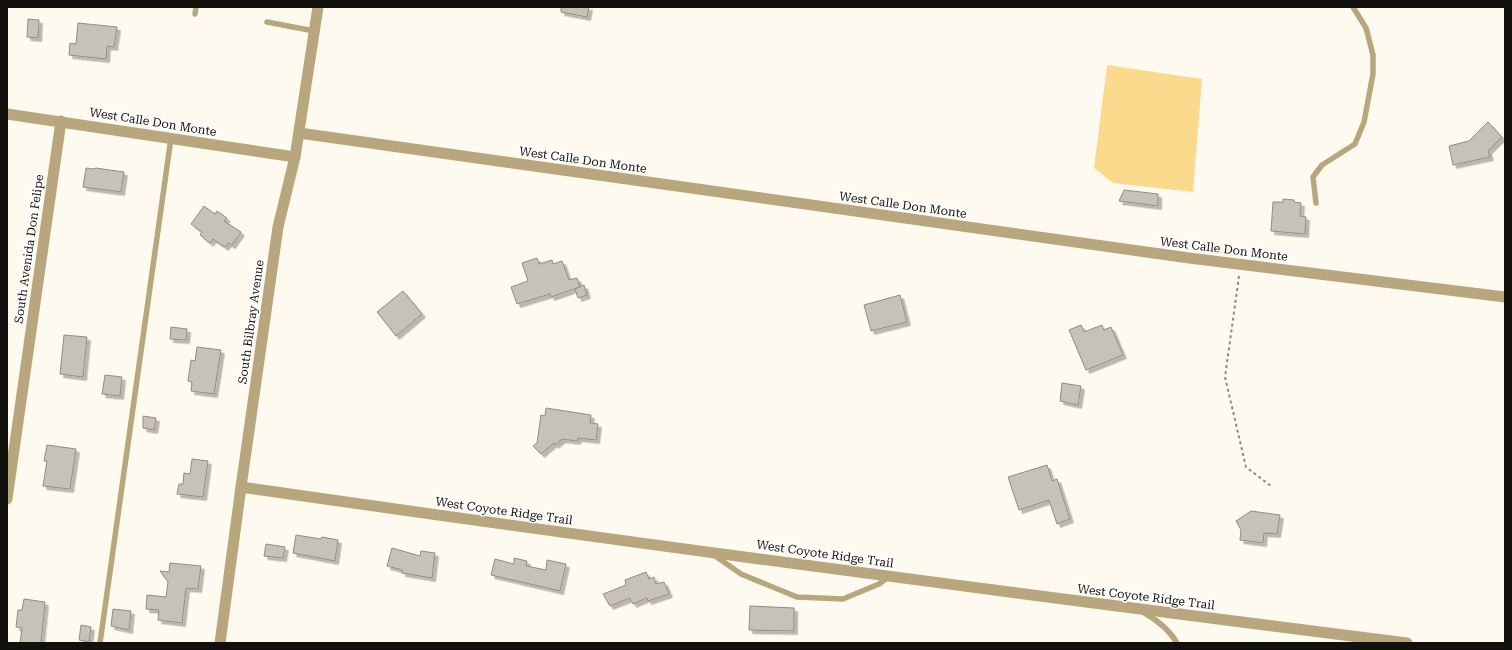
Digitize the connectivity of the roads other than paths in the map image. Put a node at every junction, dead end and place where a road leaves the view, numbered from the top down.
1 (196, 7) edge
2 (318, 7) edge
3 (1353, 7) edge
4 (195, 14) dead end
5 (267, 22) dead end
6 (314, 32) junction
7 (7, 114) edge
8 (61, 121) junction
9 (299, 133) junction
10 (171, 138) junction
11 (295, 157) junction
12 (1316, 203) dead end
13 (1505, 296) edge
14 (241, 487) junction
15 (7, 499) edge
16 (711, 552) junction
17 (889, 576) junction
18 (1138, 609) junction
19 (100, 643) edge
20 (220, 643) edge
21 (1177, 643) edge
22 (1407, 643) edge

1 - 4 lane
2 - 6 street, South Bilbray Avenue
3 - 12 lane
5 - 6 lane
6 - 9 street, South Bilbray Avenue
7 - 8 street, West Calle Don Monte
8 - 10 street, West Calle Don Monte
8 - 15 street, South Avenida Don Felipe
9 - 11 street, South Bilbray Avenue
9 - 13 street, West Calle Don Monte
10 - 11 street, West Calle Don Monte
10 - 19 lane
11 - 14 street, South Bilbray Avenue
14 - 16 street, West Coyote Ridge Trail
14 - 20 street, South Bilbray Avenue
16 - 17 street, West Coyote Ridge Trail
16 - 17 lane
17 - 18 street, West Coyote Ridge Trail
18 - 21 lane
18 - 22 street, West Coyote Ridge Trail

